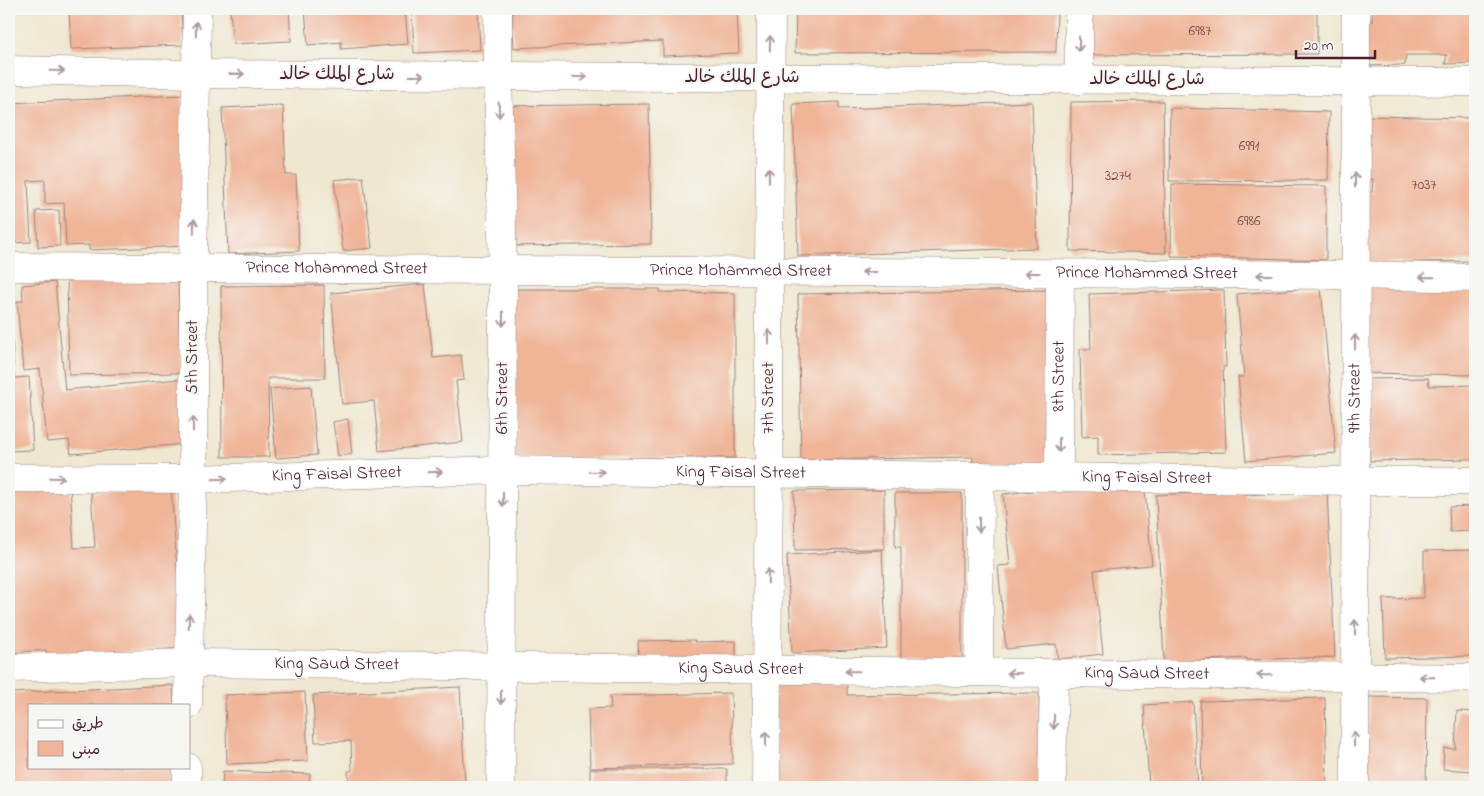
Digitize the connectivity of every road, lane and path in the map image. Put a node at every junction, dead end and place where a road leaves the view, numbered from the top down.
1 (196, 9) edge
2 (498, 9) edge
3 (771, 9) edge
4 (1079, 9) edge
5 (1356, 9) edge
6 (9, 70) edge
7 (196, 74) junction
8 (498, 76) junction
9 (770, 78) junction
10 (1079, 80) junction
11 (1355, 81) junction
12 (1475, 82) edge
13 (9, 267) edge
14 (193, 268) junction
15 (503, 271) junction
16 (769, 272) junction
17 (1060, 274) junction
18 (1355, 275) junction
19 (1475, 278) edge
20 (503, 470) junction
21 (769, 474) junction
22 (980, 476) junction
23 (9, 478) edge
24 (1059, 478) junction
25 (193, 479) junction
26 (1355, 481) junction
27 (1475, 481) edge
28 (188, 663) junction
29 (501, 667) junction
30 (9, 668) edge
31 (767, 670) junction
32 (979, 672) junction
33 (1054, 673) junction
34 (1354, 676) junction
35 (1475, 678) edge
36 (188, 704) edge
37 (187, 768) edge
38 (186, 787) edge
39 (501, 787) edge
40 (766, 787) edge
41 (1052, 787) edge
42 (1354, 787) edge

7 -> 1 street, 5th Street
2 - 8 street, 6th Street
9 -> 3 street, 7th Street
4 -> 10 street
5 - 11 street, 9th Street
6 -> 7 street, شارع الملك خالد
7 -> 8 street, شارع الملك خالد
14 -> 7 street, 5th Street
8 -> 9 street, شارع الملك خالد
8 -> 15 street, 6th Street
9 - 10 street, شارع الملك خالد
16 -> 9 street, 7th Street
10 - 11 street, شارع الملك خالد
11 - 12 street, شارع الملك خالد
18 -> 11 street, 9th Street
13 - 14 street, Prince Mohammed Street
14 - 15 street, Prince Mohammed Street
25 -> 14 street, 5th Street
15 - 16 street, Prince Mohammed Street
15 -> 20 street, 6th Street
17 -> 16 street, Prince Mohammed Street
21 -> 16 street, 7th Street
18 -> 17 street, Prince Mohammed Street
17 -> 24 street, 8th Street
19 -> 18 street, Prince Mohammed Street
26 -> 18 street, 9th Street
20 -> 21 street, King Faisal Street
25 -> 20 street, King Faisal Street
20 -> 29 street, 6th Street
21 - 22 street, King Faisal Street
31 -> 21 street, 7th Street
22 - 24 street, King Faisal Street
22 -> 32 street
23 -> 25 street, King Faisal Street
24 - 26 street, King Faisal Street
28 -> 25 street, 5th Street
26 - 27 street, King Faisal Street
34 -> 26 street, 9th Street
28 - 29 street, King Saud Street
28 - 30 street, King Saud Street
28 - 36 street, 5th Street
29 - 31 street, King Saud Street
29 -> 39 street, 6th Street
32 -> 31 street, King Saud Street
40 -> 31 street, 7th Street
33 -> 32 street, King Saud Street
34 -> 33 street, King Saud Street
33 -> 41 street
35 -> 34 street, King Saud Street
42 -> 34 street, 9th Street
37 - 38 street

